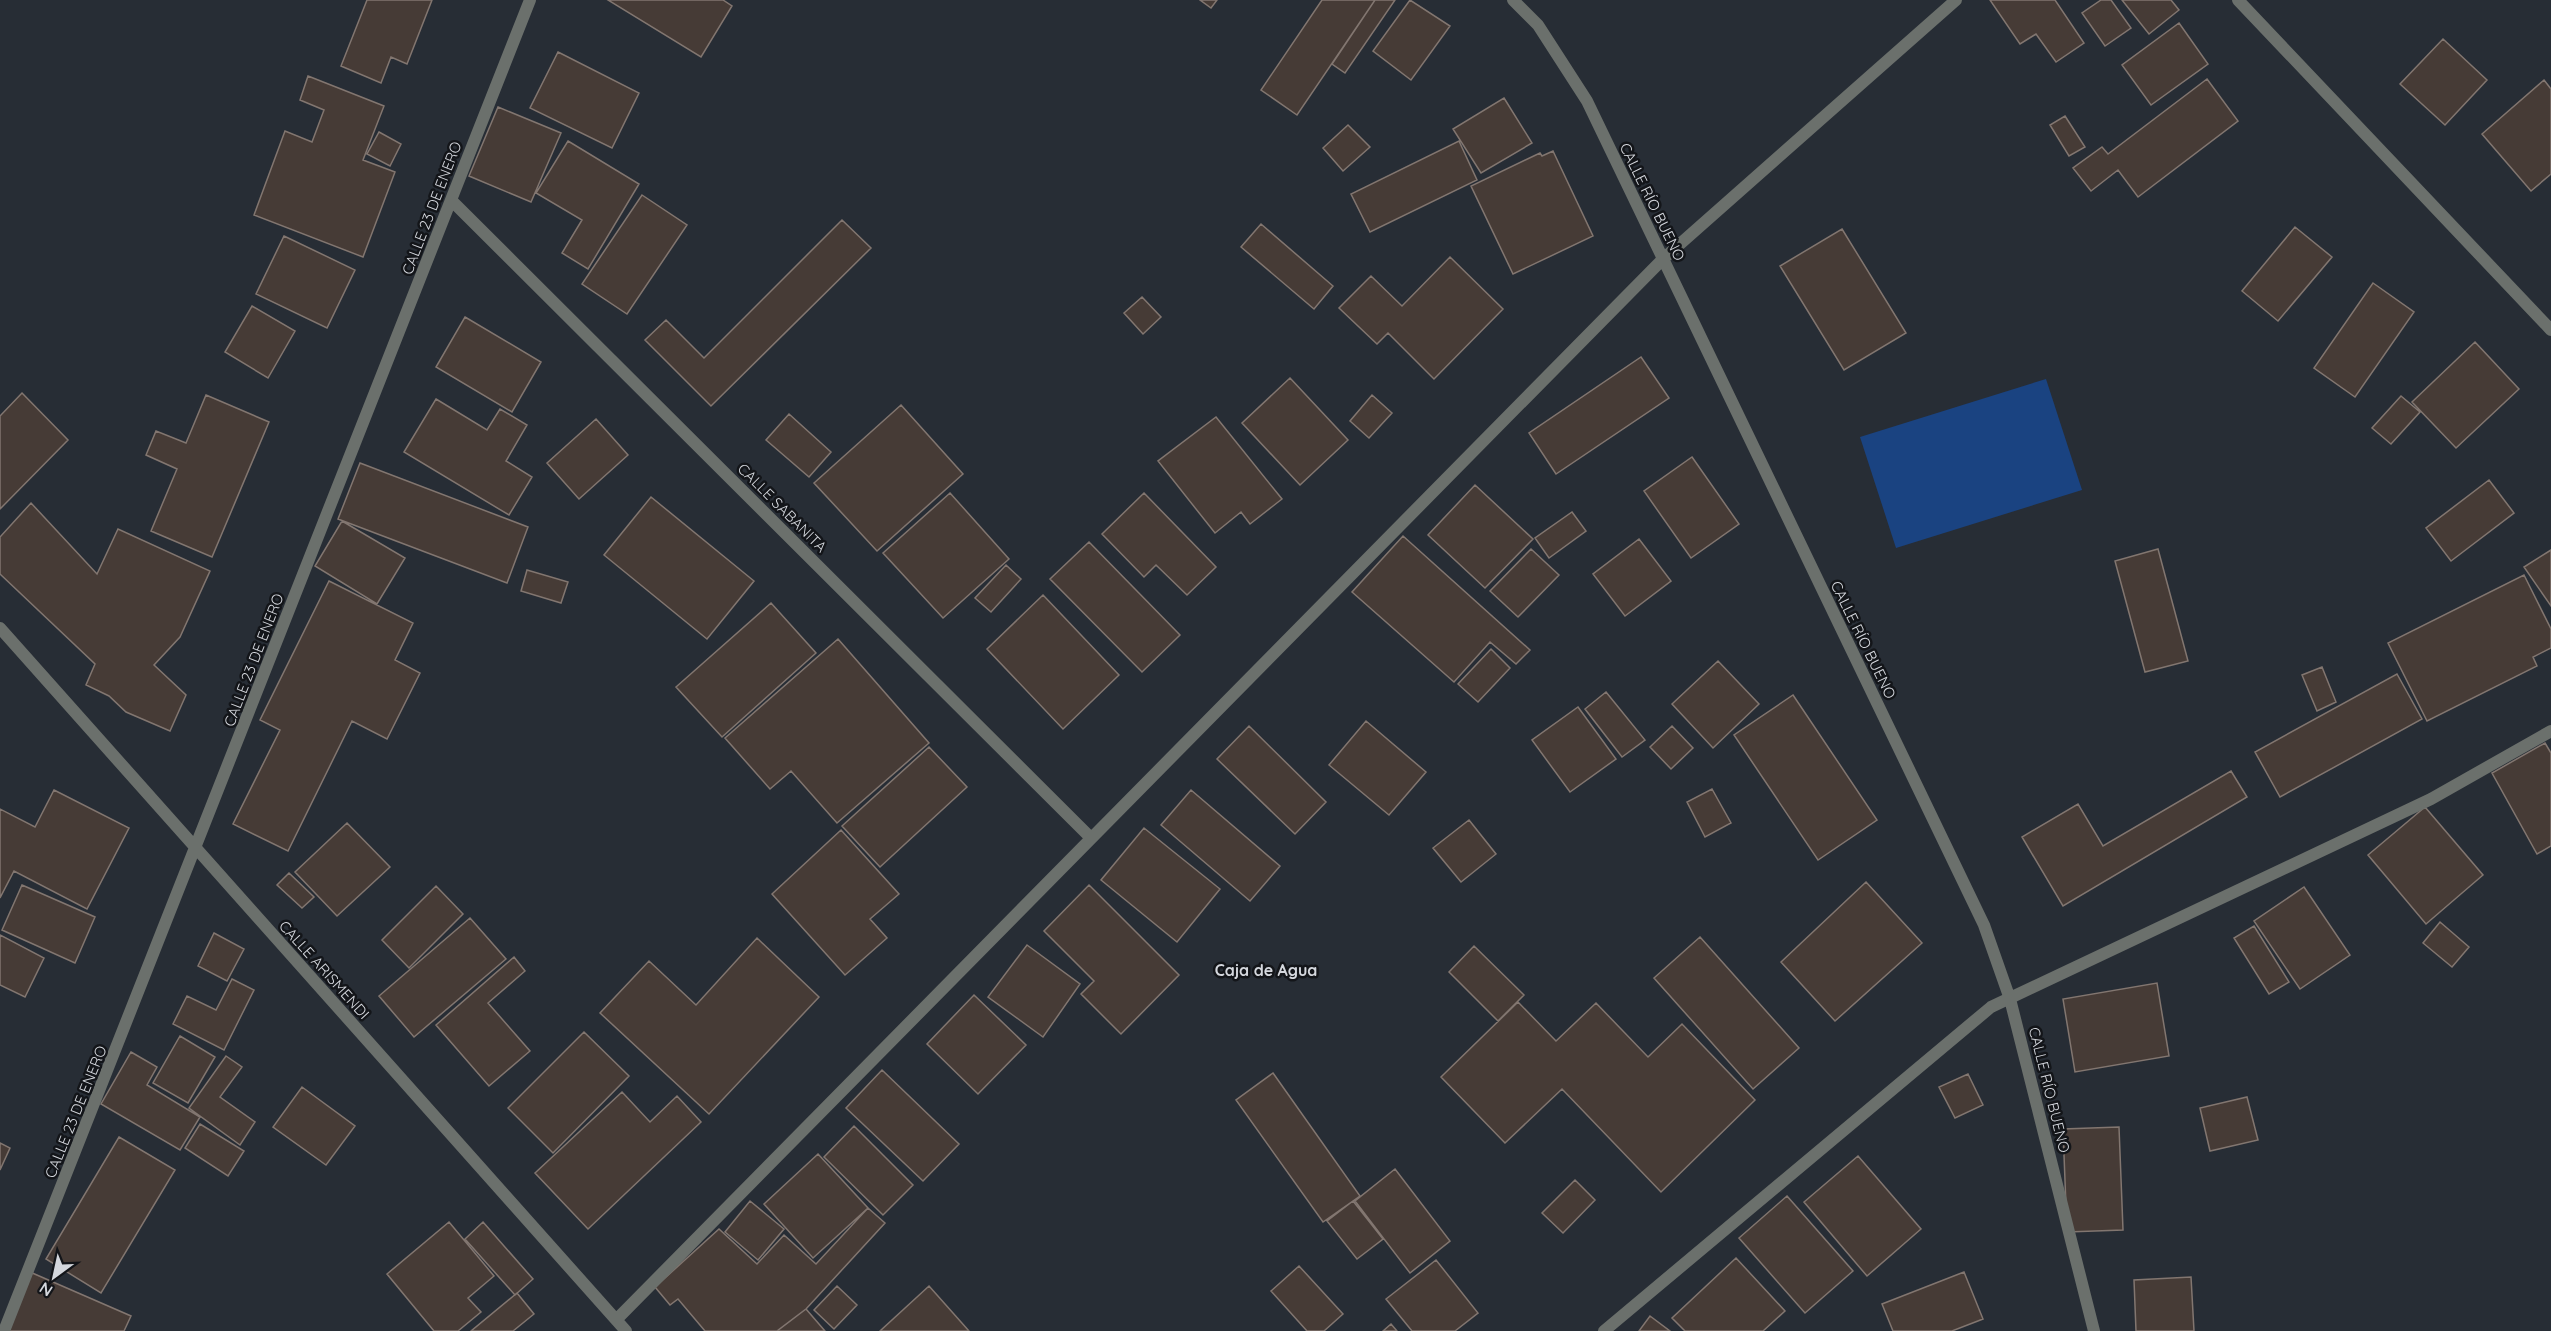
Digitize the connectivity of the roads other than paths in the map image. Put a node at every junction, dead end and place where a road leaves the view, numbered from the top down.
1 (530, 0) edge
2 (1513, 0) edge
3 (1956, 0) edge
4 (2238, 0) edge
5 (451, 200) junction
6 (1663, 259) junction
7 (2551, 330) edge
8 (0, 628) edge
9 (2551, 731) edge
10 (1091, 838) junction
11 (196, 849) junction
12 (2010, 999) junction
13 (616, 1320) junction
14 (4, 1331) edge
15 (626, 1331) edge
16 (1604, 1331) edge
17 (2094, 1331) edge

1 - 5 street, CALLE 23 DE ENERO
2 - 6 street, CALLE RÍO BUENO
3 - 6 street
4 - 7 street
5 - 10 street, CALLE SABANITA
5 - 11 street, CALLE 23 DE ENERO
6 - 10 street
6 - 12 street, CALLE RÍO BUENO
8 - 11 street, CALLE ARISMENDI
9 - 12 street
10 - 13 street
11 - 13 street, CALLE ARISMENDI
11 - 14 street, CALLE 23 DE ENERO
12 - 16 street
12 - 17 street, CALLE RÍO BUENO
13 - 15 street, CALLE ARISMENDI

